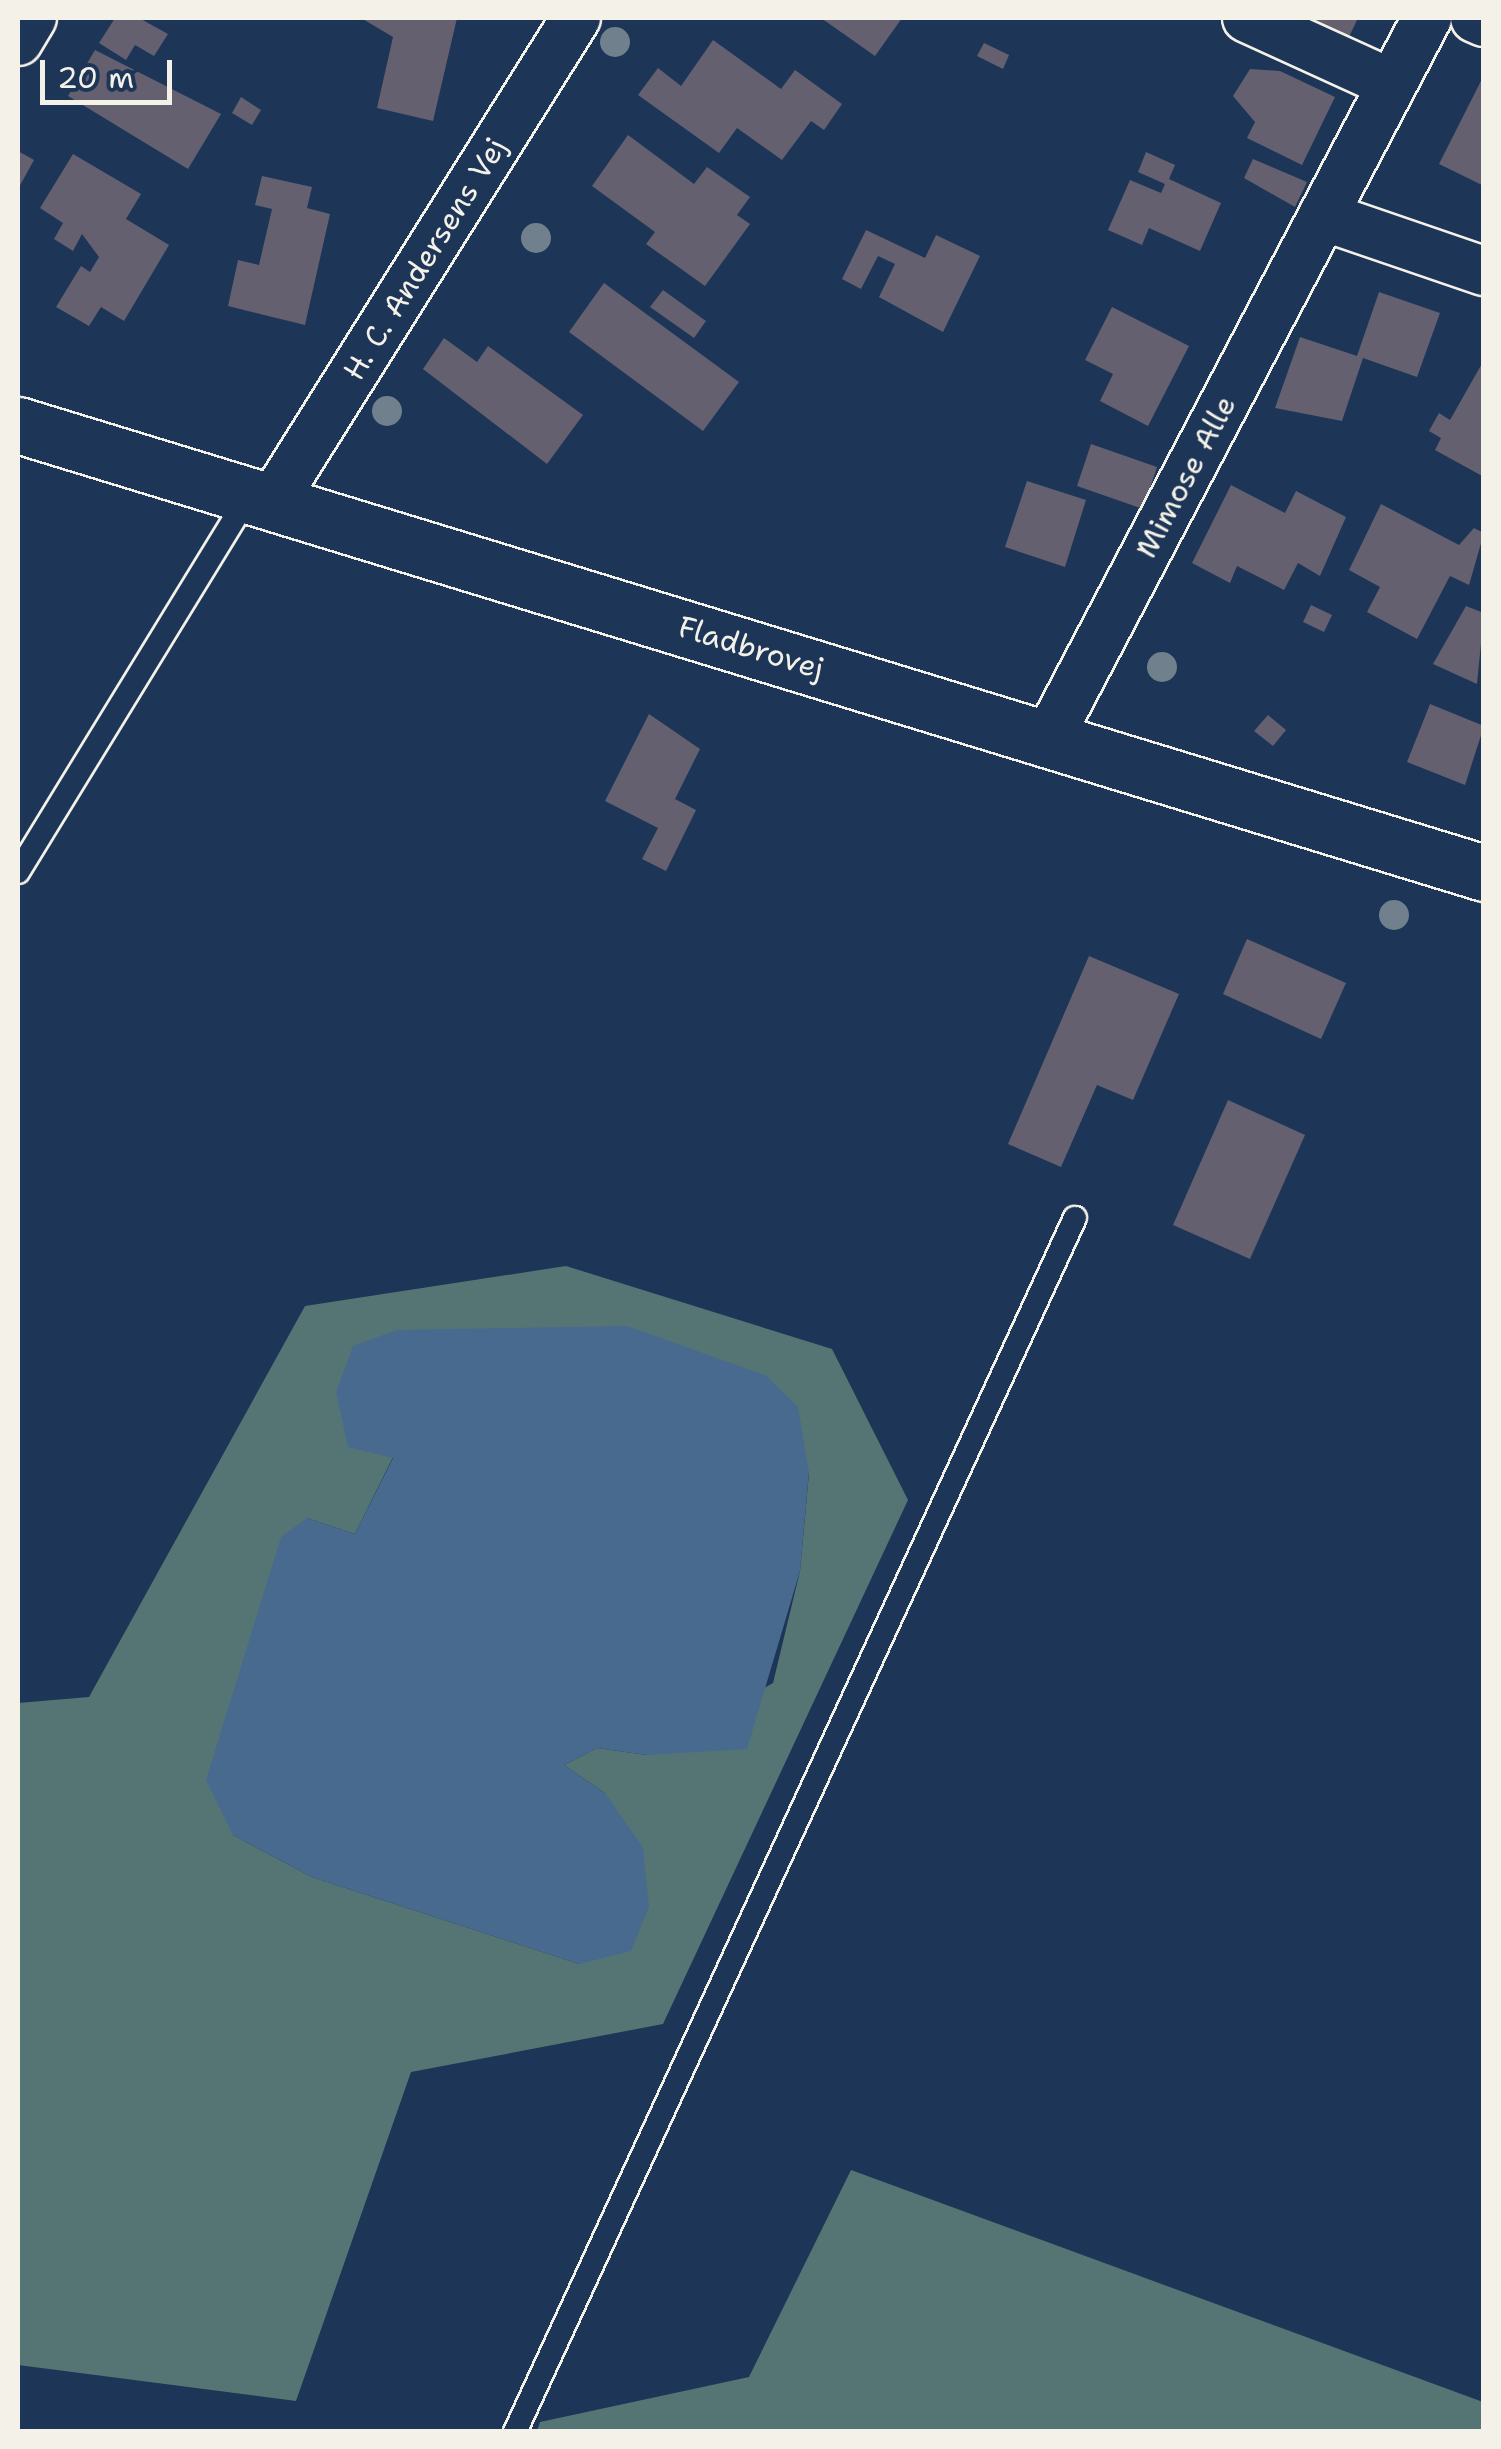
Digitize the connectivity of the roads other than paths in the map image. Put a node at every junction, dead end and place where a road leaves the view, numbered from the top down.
1 (576, 18) edge
2 (1247, 18) edge
3 (1427, 18) edge
4 (1475, 18) edge
5 (1484, 22) edge
6 (1392, 84) junction
7 (1323, 216) junction
8 (1484, 272) edge
9 (18, 425) edge
10 (261, 499) junction
11 (1048, 739) junction
12 (18, 872) edge
13 (1484, 873) edge
14 (1075, 1218) dead end
15 (514, 2432) edge

1 - 10 street, H. C. Andersens Vej
2 - 6 street
3 - 6 street, Mimose Alle
4 - 5 street
6 - 7 street, Mimose Alle
7 - 8 street
7 - 11 street, Mimose Alle
9 - 10 main road, Fladbrovej
10 - 11 main road, Fladbrovej
10 - 12 lane
11 - 13 main road, Fladbrovej
14 - 15 lane

